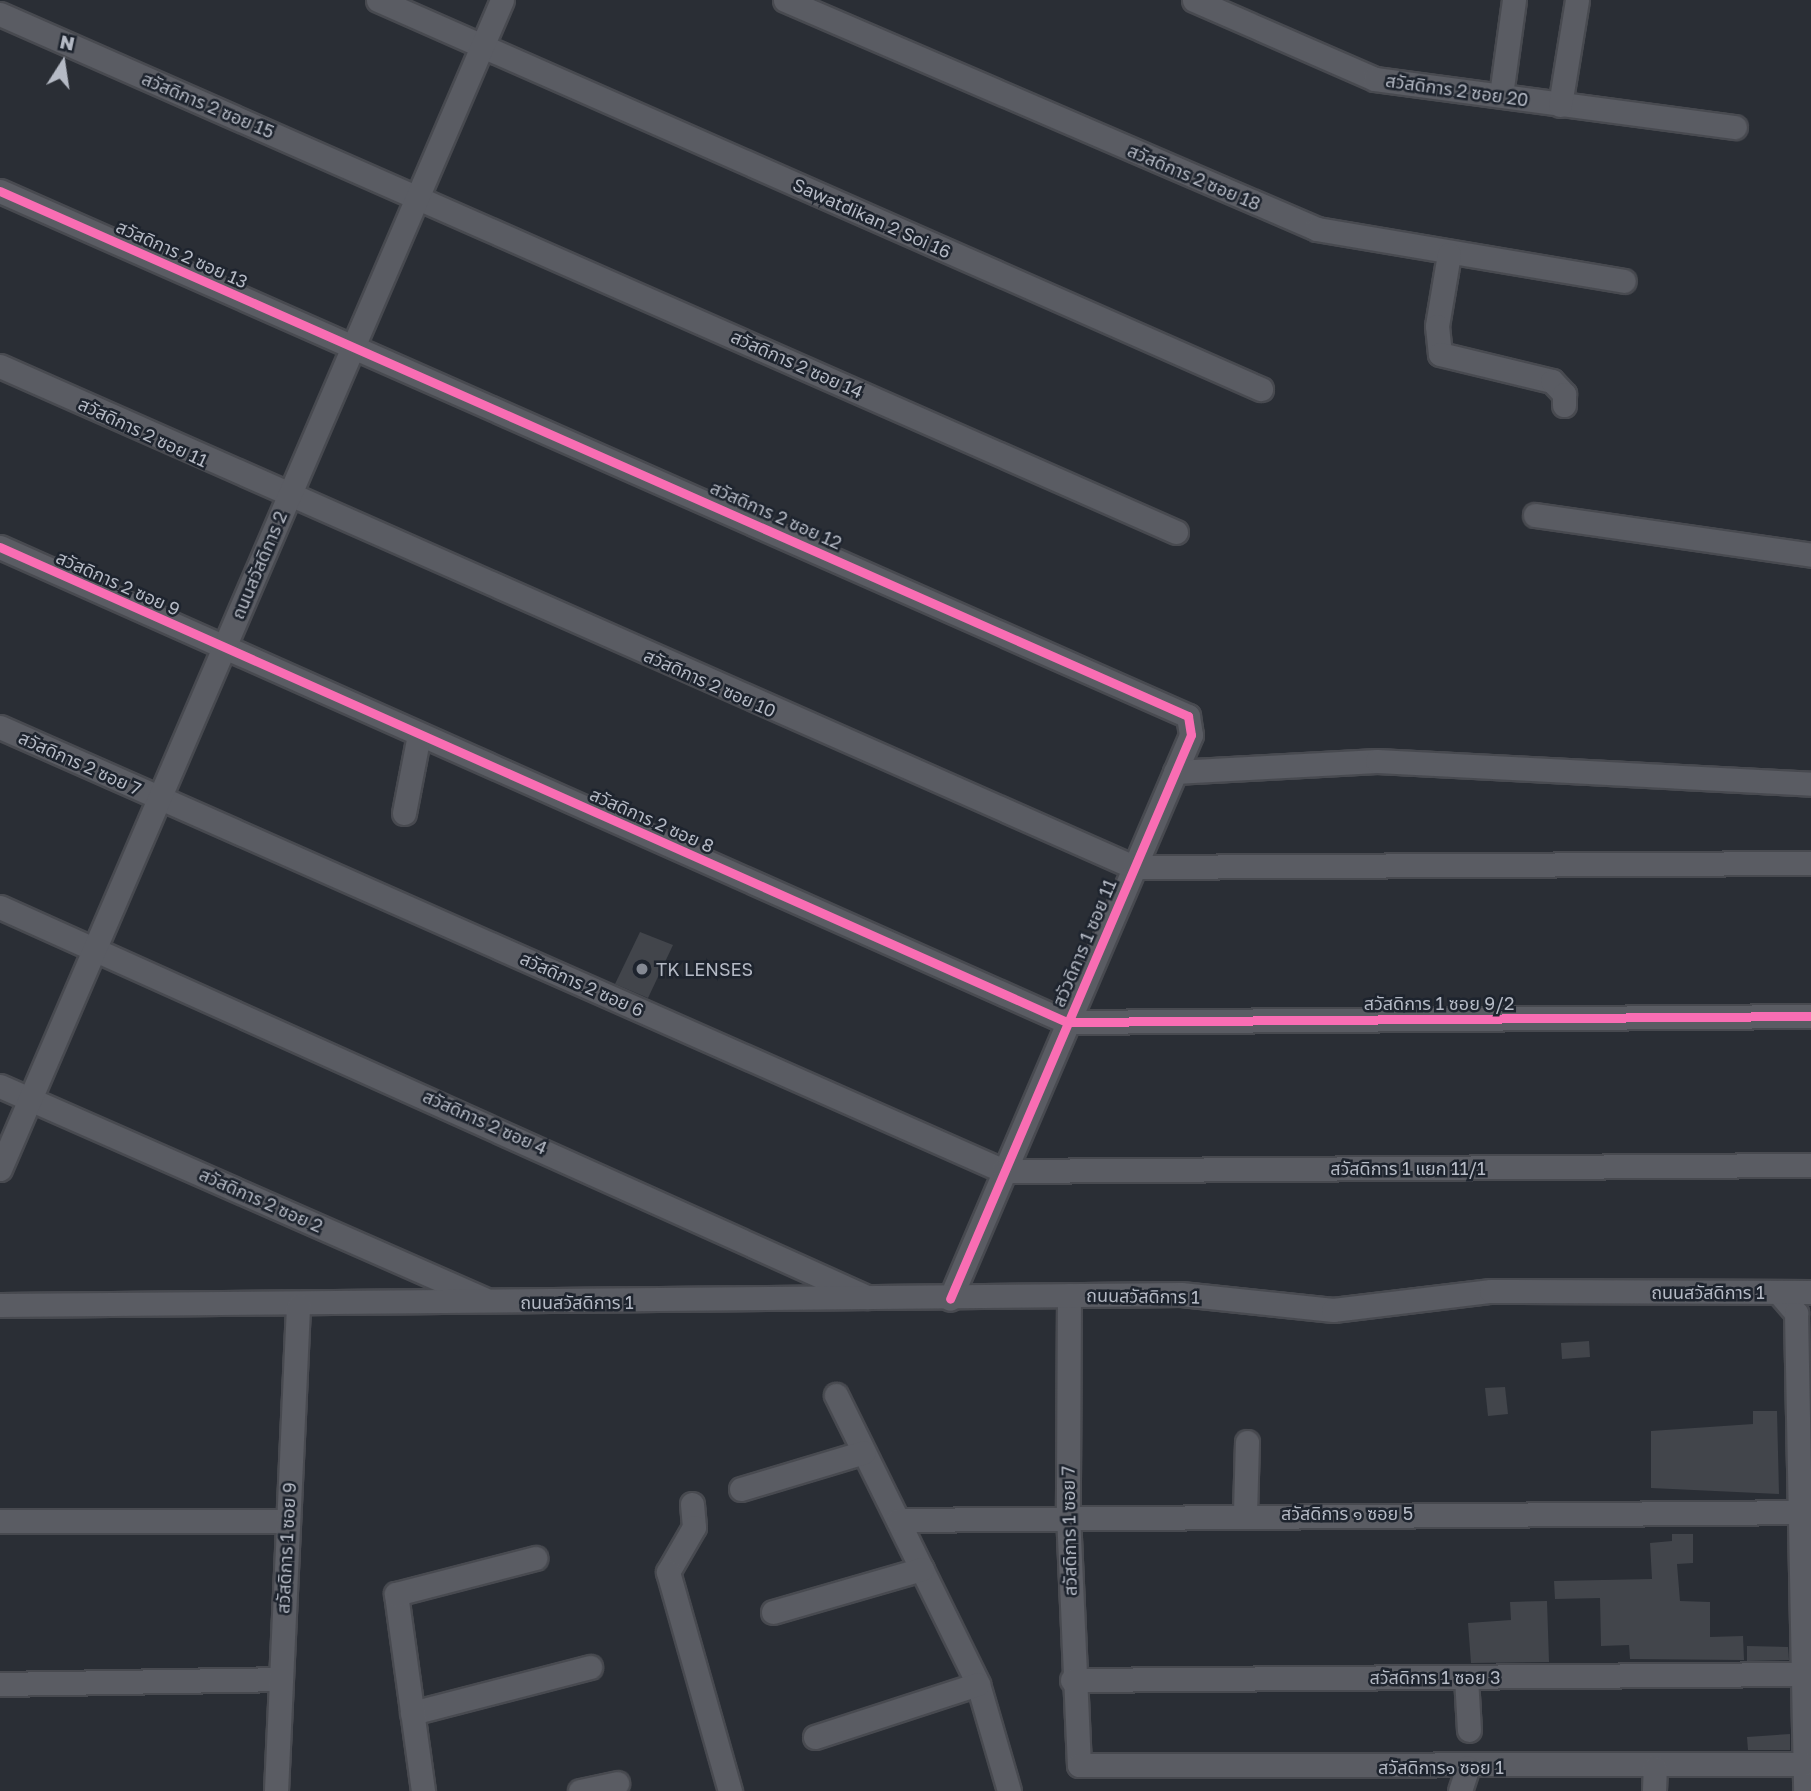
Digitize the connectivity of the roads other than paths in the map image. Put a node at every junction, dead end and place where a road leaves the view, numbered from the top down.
1 (378, 0) edge
2 (502, 0) edge
3 (786, 0) edge
4 (1194, 0) edge
5 (1514, 0) edge
6 (1577, 0) edge
7 (0, 14) edge
8 (482, 46) junction
9 (1501, 95) junction
10 (1560, 105) junction
11 (1735, 127) dead end
12 (0, 191) edge
13 (417, 195) junction
14 (1449, 254) junction
15 (1624, 281) dead end
16 (351, 347) junction
17 (0, 366) edge
18 (1261, 389) dead end
19 (1564, 405) dead end
20 (287, 498) junction
21 (1535, 516) dead end
22 (1176, 532) dead end
23 (0, 548) edge
24 (1811, 555) edge
25 (223, 648) junction
26 (1188, 716) joint
27 (0, 727) edge
28 (419, 734) junction
29 (1175, 772) junction
30 (1811, 784) edge
31 (160, 798) junction
32 (404, 813) dead end
33 (1811, 863) edge
34 (1134, 867) junction
35 (0, 907) edge
36 (94, 950) junction
37 (1811, 1016) edge
38 (1067, 1022) junction
39 (0, 1086) edge
40 (30, 1098) junction
41 (6, 1142) edge
42 (1811, 1165) edge
43 (0, 1168) edge
44 (1004, 1171) junction
45 (1778, 1292) junction
46 (1811, 1292) edge
47 (1069, 1295) junction
48 (950, 1299) junction
49 (873, 1300) junction
50 (492, 1303) junction
51 (0, 1305) edge
52 (298, 1306) junction
53 (836, 1395) dead end
54 (1247, 1442) dead end
55 (864, 1452) junction
56 (741, 1489) dead end
57 (692, 1504) dead end
58 (1804, 1511) edge
59 (1245, 1513) junction
60 (1068, 1514) junction
61 (898, 1520) junction
62 (0, 1521) edge
63 (286, 1521) junction
64 (536, 1558) dead end
65 (922, 1569) junction
66 (772, 1612) dead end
67 (590, 1667) dead end
68 (1805, 1674) edge
69 (1466, 1677) junction
70 (280, 1679) junction
71 (1072, 1680) junction
72 (0, 1684) edge
73 (978, 1684) junction
74 (412, 1713) junction
75 (1469, 1730) dead end
76 (815, 1737) dead end
77 (1803, 1764) junction
78 (1079, 1765) joint
79 (1468, 1767) junction
80 (1655, 1768) junction
81 (617, 1783) dead end
82 (275, 1791) edge
83 (424, 1791) edge
84 (580, 1791) edge
85 (730, 1791) edge
86 (1009, 1791) edge
87 (1460, 1791) edge
88 (1654, 1791) edge
89 (1805, 1791) edge

1 - 8 street, Sawatdikan 2 Soi 16
2 - 8 street, ถนนสวัสดิการ 2
3 - 14 street, สวัสดิการ 2 ซอย 18
4 - 9 street, สวัสดิการ 2 ซอย 20
5 - 9 street
6 - 10 street
7 - 13 street, สวัสดิการ 2 ซอย 15
8 - 13 street, ถนนสวัสดิการ 2
8 - 18 street, Sawatdikan 2 Soi 16
9 - 10 street, สวัสดิการ 2 ซอย 20
10 - 11 street, สวัสดิการ 2 ซอย 20
12 - 16 street, สวัสดิการ 2 ซอย 13
13 - 16 street, ถนนสวัสดิการ 2
13 - 22 street, สวัสดิการ 2 ซอย 14
14 - 15 street, สวัสดิการ 2 ซอย 18
14 - 19 street
16 - 20 street, ถนนสวัสดิการ 2
16 - 26 street, สวัสดิการ 2 ซอย 12
17 - 20 street, สวัสดิการ 2 ซอย 11
20 - 25 street, ถนนสวัสดิการ 2
20 - 34 street, สวัสดิการ 2 ซอย 10
21 - 24 street
23 - 25 street, สวัสดิการ 2 ซอย 9
25 - 28 street, สวัสดิการ 2 ซอย 8
25 - 31 street, ถนนสวัสดิการ 2
26 - 29 street, สวัวดิการ 1 ซอย 11
27 - 31 street, สวัสดิการ 2 ซอย 7
28 - 32 street
28 - 38 street, สวัสดิการ 2 ซอย 8
29 - 30 street
29 - 34 street, สวัวดิการ 1 ซอย 11
31 - 36 street, ถนนสวัสดิการ 2
31 - 44 street, สวัสดิการ 2 ซอย 6
33 - 34 street
34 - 38 street, สวัวดิการ 1 ซอย 11
35 - 36 street, สวัสดิการ 2 ซอย 4
36 - 40 street, ถนนสวัสดิการ 2
36 - 49 street, สวัสดิการ 2 ซอย 4
37 - 38 street, สวัสดิการ 1 ซอย 9/2
38 - 44 street, สวัวดิการ 1 ซอย 11
39 - 40 street, สวัสดิการ 2 ซอย 2
40 - 41 street, ถนนสวัสดิการ 2
40 - 50 street, สวัสดิการ 2 ซอย 2
41 - 43 street, ถนนสวัสดิการ 2
42 - 44 street, สวัสดิการ 1 แยก 11/1
44 - 48 street, สวัวดิการ 1 ซอย 11
45 - 46 street
45 - 47 street, ถนนสวัสดิการ 1
45 - 58 street, ถนนสวัสดิการ 1
47 - 48 street, ถนนสวัสดิการ 1
47 - 60 street, สวัสดิการ 1 ซอย 7
48 - 49 street, ถนนสวัสดิการ 1
49 - 50 street, ถนนสวัสดิการ 1
50 - 52 street, ถนนสวัสดิการ 1
51 - 52 street, ถนนสวัสดิการ 1
52 - 63 street, สวัสดิการ 1 ซอย 9
53 - 55 street
54 - 59 street
55 - 56 street
55 - 61 street
57 - 85 street
58 - 59 street, สวัสดิการ ๑ ซอย 5
58 - 68 street, ถนนสวัสดิการ 1
59 - 60 street, สวัสดิการ ๑ ซอย 5
60 - 61 street, สวัสดิการ ๑ ซอย 5
60 - 71 street, สวัสดิการ 1 ซอย 7
61 - 65 street
62 - 63 street
63 - 70 street, สวัสดิการ 1 ซอย 9
64 - 74 street
65 - 66 street
65 - 73 street
67 - 74 street
68 - 69 street, สวัสดิการ 1 ซอย 3
68 - 77 street, ถนนสวัสดิการ 1
69 - 71 street, สวัสดิการ 1 ซอย 3
69 - 75 street
70 - 72 street
70 - 82 street, สวัสดิการ 1 ซอย 9
71 - 78 street, สวัสดิการ 1 ซอย 7
73 - 76 street
73 - 86 street
74 - 83 street
77 - 80 street, สวัสดิการ๑ ซอย 1
77 - 89 street, ถนนสวัสดิการ 1
78 - 79 street, สวัสดิการ๑ ซอย 1
79 - 80 street, สวัสดิการ๑ ซอย 1
79 - 87 street
80 - 88 street
81 - 84 street

